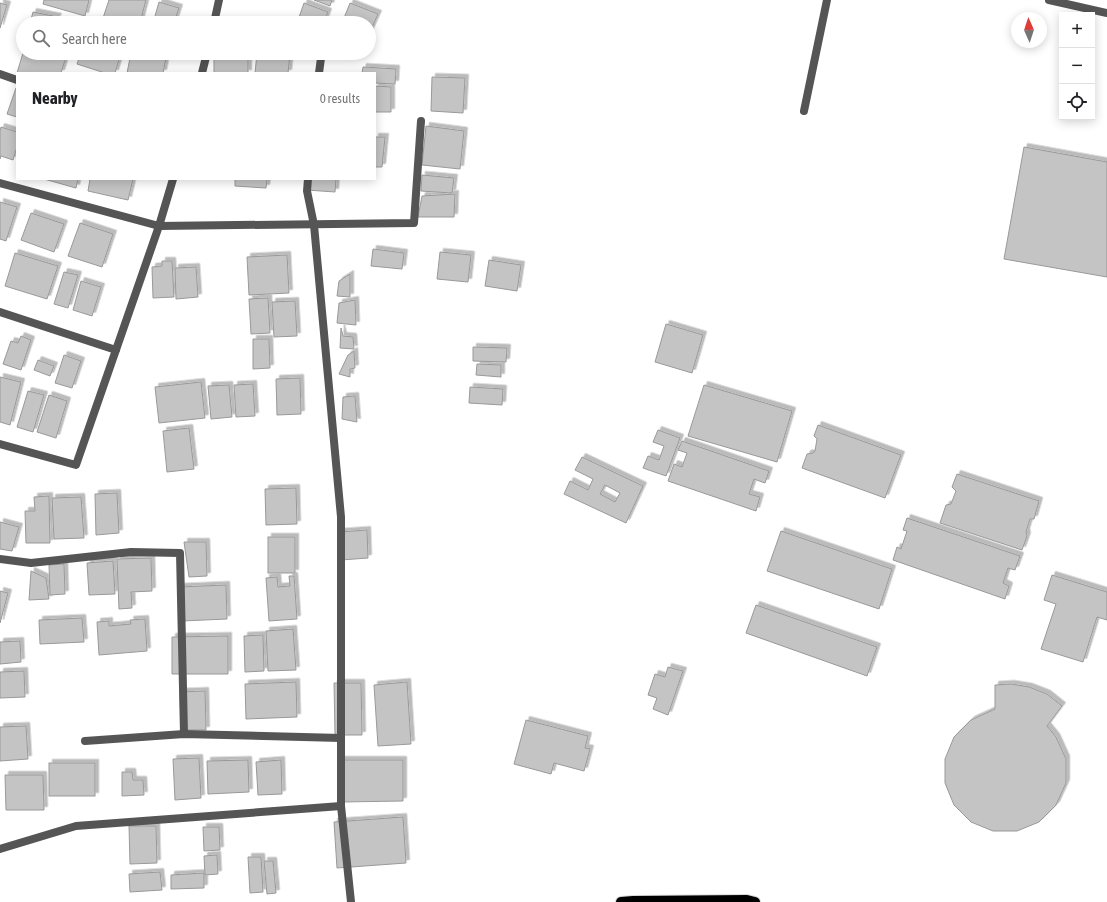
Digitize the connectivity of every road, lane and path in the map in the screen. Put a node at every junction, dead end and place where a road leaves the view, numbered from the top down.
1 (219, 0) edge
2 (827, 0) edge
3 (1049, 0) edge
4 (1107, 13) edge
5 (216, 16) edge
6 (205, 60) edge
7 (321, 60) edge
8 (202, 72) edge
9 (319, 72) edge
10 (0, 74) edge
11 (16, 80) edge
12 (804, 111) dead end
13 (421, 121) dead end
14 (173, 180) edge
15 (308, 180) edge
16 (0, 183) edge
17 (314, 224) junction
18 (159, 226) junction
19 (0, 312) edge
20 (116, 350) junction
21 (0, 444) edge
22 (0, 559) edge
23 (184, 734) junction
24 (341, 738) junction
25 (86, 741) dead end
26 (341, 806) junction
27 (0, 849) edge
28 (351, 902) edge
29 (621, 902) edge
30 (755, 902) edge

1 - 5 street
2 - 12 street
3 - 4 street
6 - 8 street
7 - 9 street
10 - 11 street
13 - 17 street
14 - 18 street
15 - 17 street
16 - 18 street
17 - 18 street
17 - 24 street
18 - 20 street
19 - 20 street
20 - 21 street
22 - 23 street
23 - 24 street
23 - 25 street
24 - 26 street
26 - 27 street
26 - 28 street
29 - 30 main road

